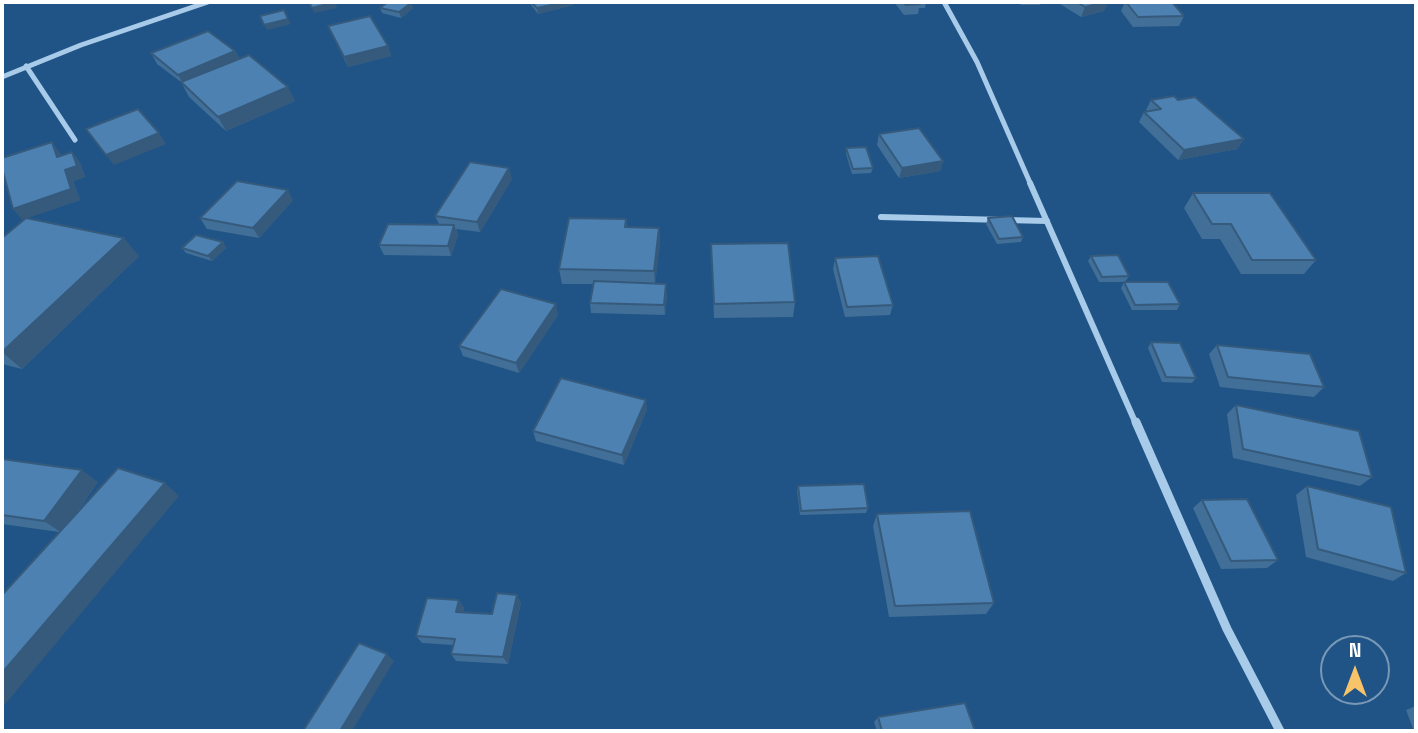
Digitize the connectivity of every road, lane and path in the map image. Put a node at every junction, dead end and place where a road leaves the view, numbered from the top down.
1 (208, 2) edge
2 (944, 2) edge
3 (26, 66) junction
4 (2, 77) edge
5 (75, 140) dead end
6 (881, 217) dead end
7 (1047, 221) junction
8 (1280, 731) edge

1 - 3 street
2 - 7 street
3 - 4 street
3 - 5 street
6 - 7 street
7 - 8 street

